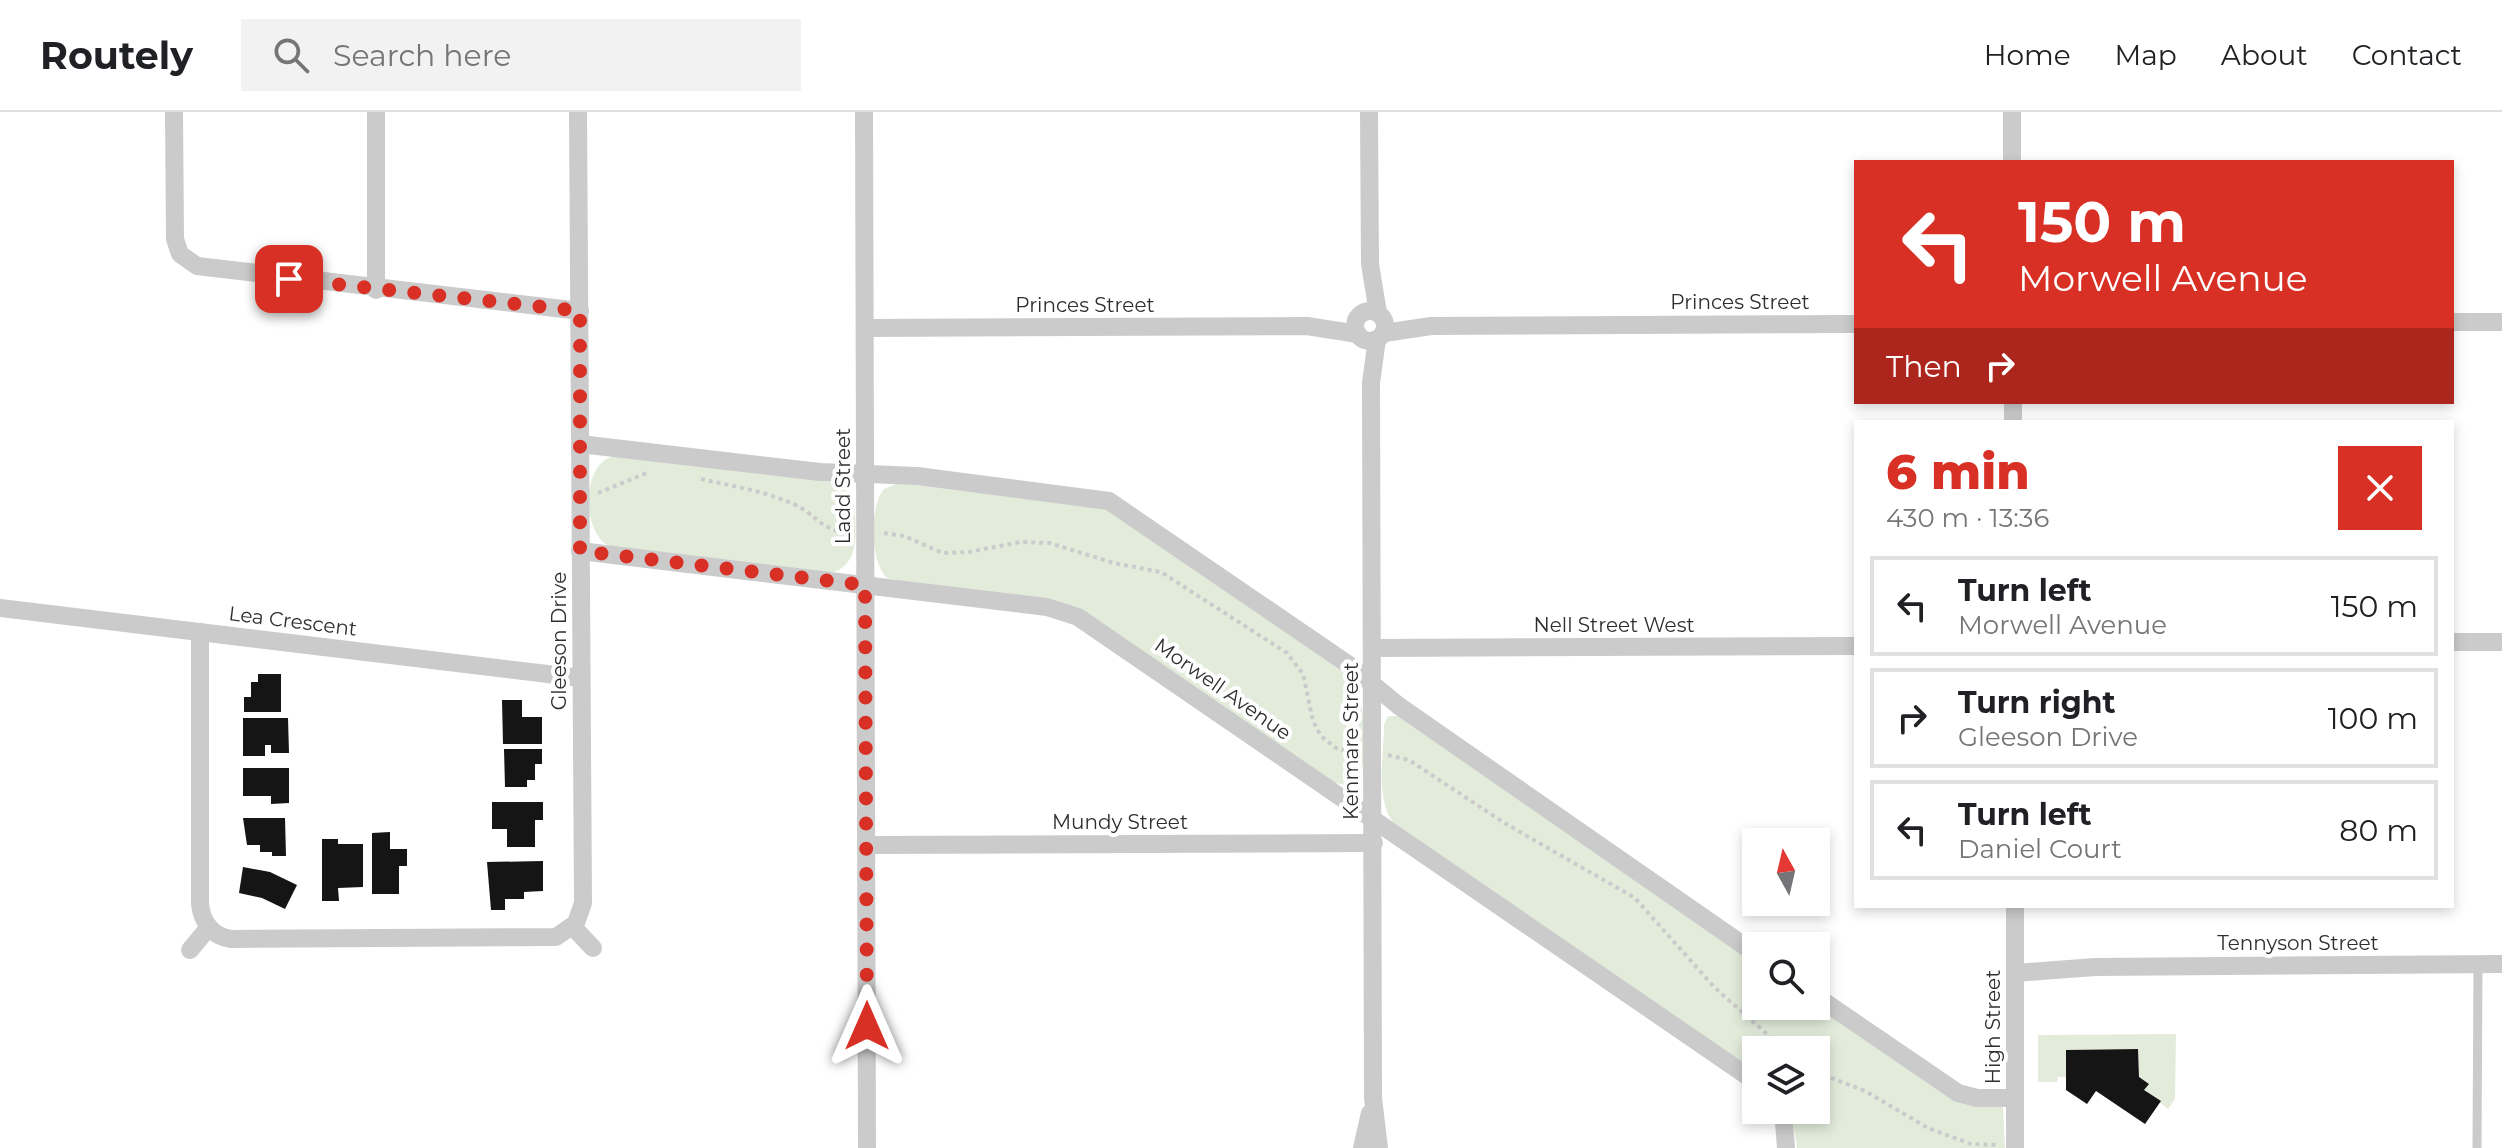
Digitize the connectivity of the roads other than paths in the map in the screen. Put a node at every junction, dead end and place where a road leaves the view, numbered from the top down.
1 (174, 112) edge
2 (376, 112) edge
3 (578, 112) edge
4 (864, 112) edge
5 (1369, 112) edge
6 (2012, 112) edge
7 (2012, 160) edge
8 (376, 290) junction
9 (580, 311) junction
10 (2454, 322) edge
11 (2502, 322) edge
12 (1854, 324) edge
13 (1370, 326) junction
14 (865, 328) junction
15 (580, 444) junction
16 (865, 474) junction
17 (580, 551) junction
18 (865, 585) junction
19 (0, 608) edge
20 (200, 632) junction
21 (2454, 642) edge
22 (2502, 642) edge
23 (1854, 646) edge
24 (1373, 648) junction
25 (581, 678) junction
26 (1373, 685) junction
27 (1374, 819) junction
28 (1374, 843) junction
29 (866, 845) junction
30 (2015, 908) edge
31 (209, 927) junction
32 (573, 927) junction
33 (1742, 944) edge
34 (593, 948) dead end
35 (190, 950) dead end
36 (2478, 964) junction
37 (2502, 964) edge
38 (2015, 967) junction
39 (1830, 1006) edge
40 (1742, 1072) edge
41 (1373, 1098) junction
42 (2015, 1098) junction
43 (1784, 1124) edge
44 (2015, 1147) edge
45 (867, 1148) edge
46 (1362, 1148) edge
47 (1379, 1148) edge
48 (1786, 1148) edge
49 (2477, 1148) edge

1 - 8 street
2 - 8 street
3 - 9 street, Gleeson Drive
4 - 14 street, Ladd Street
5 - 13 street, Kenmare Street
6 - 7 street
8 - 9 street
9 - 15 street, Gleeson Drive
10 - 11 street
12 - 13 street, Princes Street
13 - 14 street, Princes Street
13 - 24 street, Kenmare Street
14 - 16 street, Ladd Street
15 - 16 street
15 - 17 street, Gleeson Drive
16 - 18 street, Ladd Street
16 - 26 street
17 - 18 street, Morwell Avenue
17 - 25 street, Gleeson Drive
18 - 27 street, Morwell Avenue
18 - 29 street, Ladd Street
19 - 20 street, Lea Crescent
20 - 25 street, Lea Crescent
20 - 31 street
21 - 22 street
23 - 24 street, Nell Street West
24 - 26 street, Kenmare Street
25 - 32 street, Gleeson Drive
26 - 27 street, Kenmare Street
26 - 33 street
27 - 28 street, Kenmare Street
27 - 40 street, Morwell Avenue
28 - 29 street, Mundy Street
28 - 41 street, Kenmare Street
29 - 45 street, Ladd Street
30 - 38 street, High Street
31 - 32 street
31 - 35 street
32 - 34 street
36 - 37 street, Tennyson Street
36 - 38 street, Tennyson Street
36 - 49 lane
38 - 42 street, High Street
39 - 42 street
41 - 46 street, Kenmare Street
41 - 47 street, Kenmare Street
42 - 44 street, High Street
43 - 48 street

